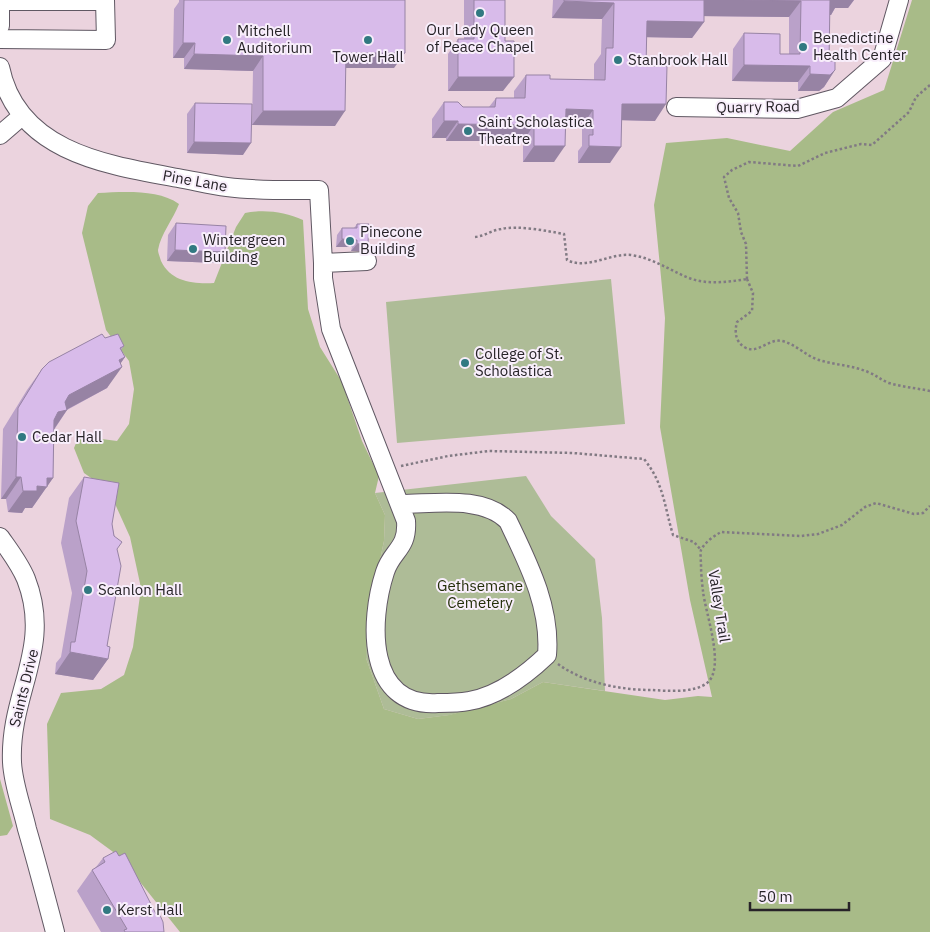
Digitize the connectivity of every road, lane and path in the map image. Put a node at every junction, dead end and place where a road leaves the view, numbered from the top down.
1 (0, 0) edge
2 (105, 0) edge
3 (899, 0) edge
4 (0, 26) edge
5 (0, 40) edge
6 (0, 67) edge
7 (930, 86) edge
8 (676, 107) dead end
9 (22, 116) junction
10 (0, 135) edge
11 (475, 237) dead end
12 (368, 261) dead end
13 (323, 263) junction
14 (747, 279) junction
15 (930, 392) edge
16 (388, 470) junction
17 (401, 504) junction
18 (930, 506) edge
19 (0, 537) edge
20 (701, 550) junction
21 (547, 655) junction
22 (6, 742) edge
23 (54, 932) edge

1 - 2 lane
1 - 4 lane
2 - 5 lane
3 - 8 lane, Quarry Road
6 - 9 lane, Pine Lane
7 - 14 path
9 - 10 lane
9 - 13 lane, Pine Lane
11 - 14 path
12 - 13 lane
13 - 16 lane
14 - 15 path
16 - 17 lane
16 - 20 path
17 - 21 lane
17 - 21 lane
18 - 20 path, Valley Trail
19 - 22 lane, Saints Drive
20 - 21 path, Valley Trail
22 - 23 lane, Saints Drive

